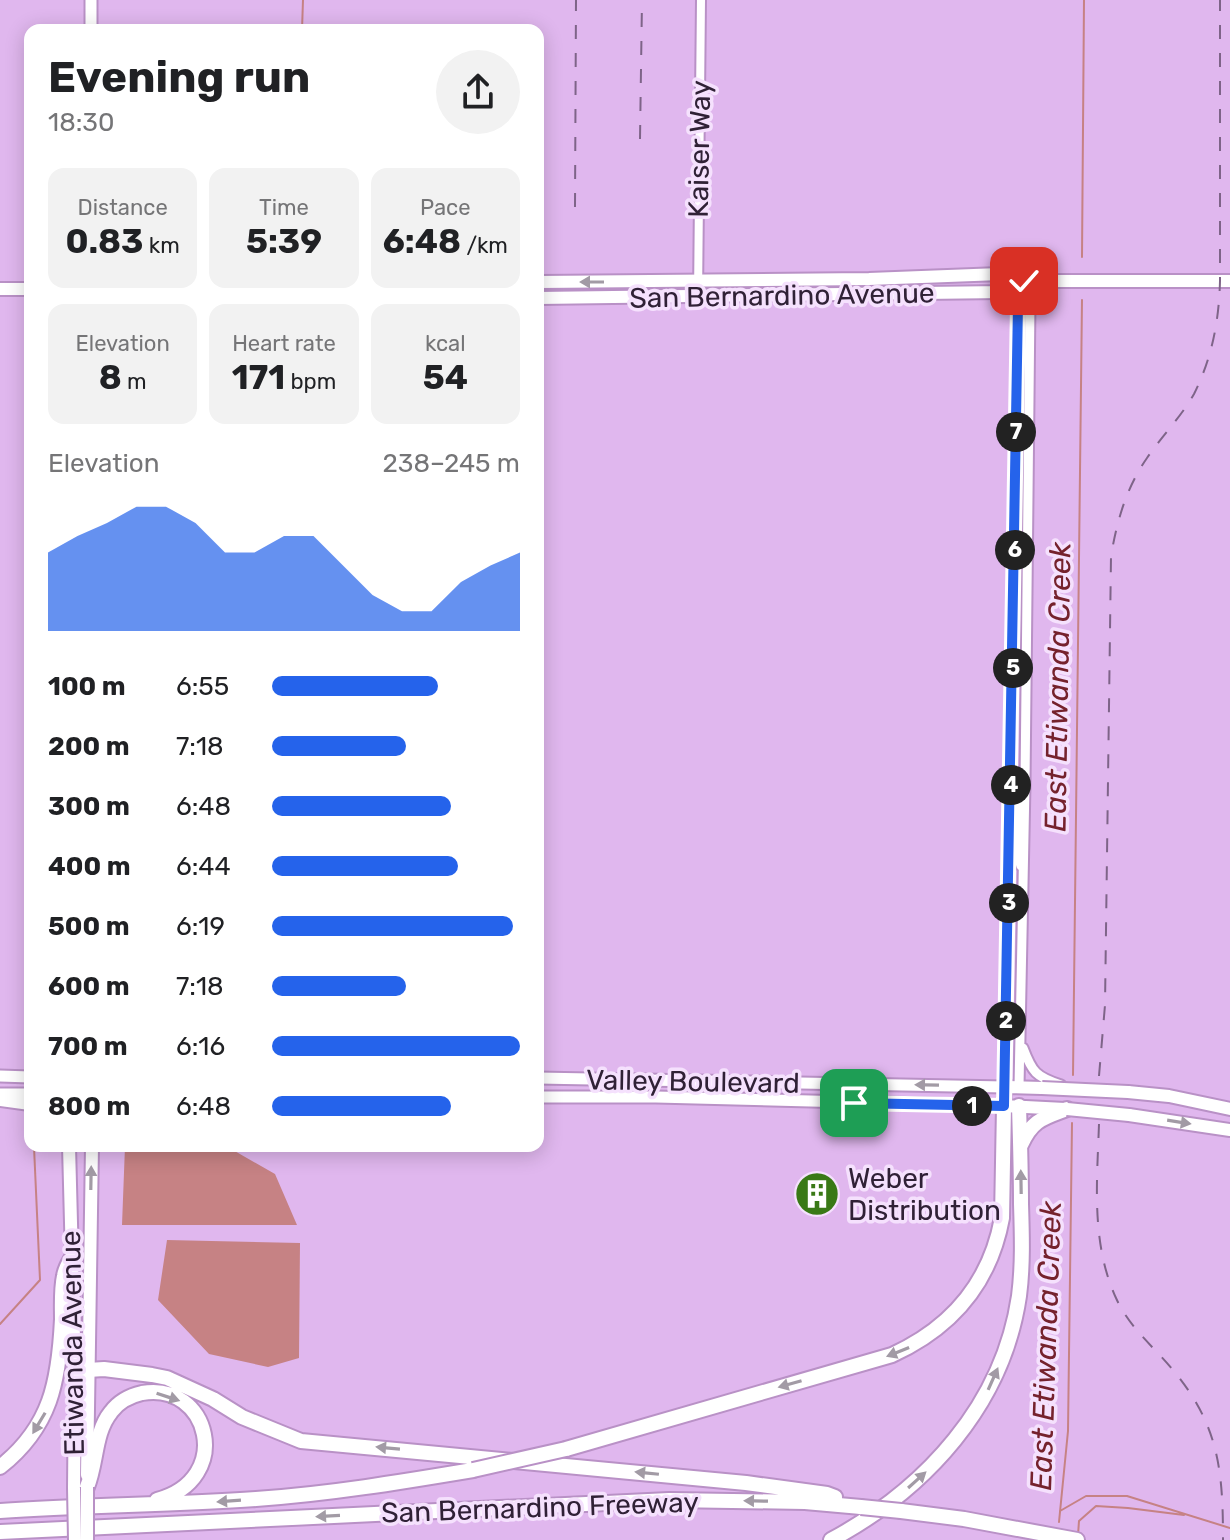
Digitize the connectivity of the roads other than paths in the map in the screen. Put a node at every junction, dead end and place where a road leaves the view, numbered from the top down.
1 (91, 0) edge
2 (701, 0) edge
3 (91, 24) edge
4 (698, 281) junction
5 (1024, 281) junction
6 (1230, 281) edge
7 (544, 282) edge
8 (0, 289) edge
9 (24, 289) edge
10 (698, 297) junction
11 (544, 298) edge
12 (1011, 793) junction
13 (1024, 873) junction
14 (1021, 1041) junction
15 (0, 1076) edge
16 (24, 1077) edge
17 (544, 1078) edge
18 (1042, 1083) junction
19 (1005, 1087) junction
20 (1019, 1087) junction
21 (24, 1095) edge
22 (0, 1097) edge
23 (544, 1097) edge
24 (24, 1103) edge
25 (1012, 1106) junction
26 (1067, 1109) joint
27 (1230, 1109) edge
28 (1042, 1113) junction
29 (1230, 1130) edge
30 (1021, 1145) junction
31 (69, 1152) edge
32 (92, 1152) edge
33 (71, 1259) junction
34 (82, 1373) junction
35 (0, 1467) edge
36 (81, 1488) junction
37 (117, 1506) junction
38 (861, 1507) junction
39 (0, 1511) edge
40 (0, 1532) edge
41 (75, 1540) edge
42 (87, 1540) edge
43 (831, 1540) edge
44 (1077, 1540) edge

1 - 3 main road
2 - 4 street, Kaiser Way
4 - 5 main road, San Bernardino Avenue
4 -> 7 main road, San Bernardino Avenue
4 - 10 street, Kaiser Way
5 - 6 main road, San Bernardino Avenue
5 - 10 main road, San Bernardino Avenue
5 - 12 street
5 - 13 street
8 - 9 main road
10 - 11 main road, San Bernardino Avenue
12 - 13 street
12 - 19 street
13 - 14 street
14 - 18 street
14 - 20 street
15 - 16 main road
19 -> 17 main road, Valley Boulevard
18 - 20 main road, Valley Boulevard
18 - 27 main road, Valley Boulevard, bridge
19 - 20 main road, Valley Boulevard
19 - 25 main road
20 - 25 main road
21 - 22 main road
22 - 24 main road
23 - 25 main road, Valley Boulevard
25 - 28 main road, Valley Boulevard
25 - 30 highway
25 -> 37 highway, bridge
26 - 28 highway
26 -> 29 main road, bridge
28 - 30 highway
43 -> 30 highway
31 - 33 main road, Etiwanda Avenue
34 -> 32 main road, Etiwanda Avenue
33 - 34 main road, Etiwanda Avenue
33 -> 35 highway
34 - 36 main road, Etiwanda Avenue
38 -> 34 highway
36 -> 37 highway
36 - 41 main road, Etiwanda Avenue, bridge
36 - 42 main road, Etiwanda Avenue, bridge
37 - 39 highway
38 -> 40 highway, San Bernardino Freeway
38 - 44 highway, San Bernardino Freeway, bridge

